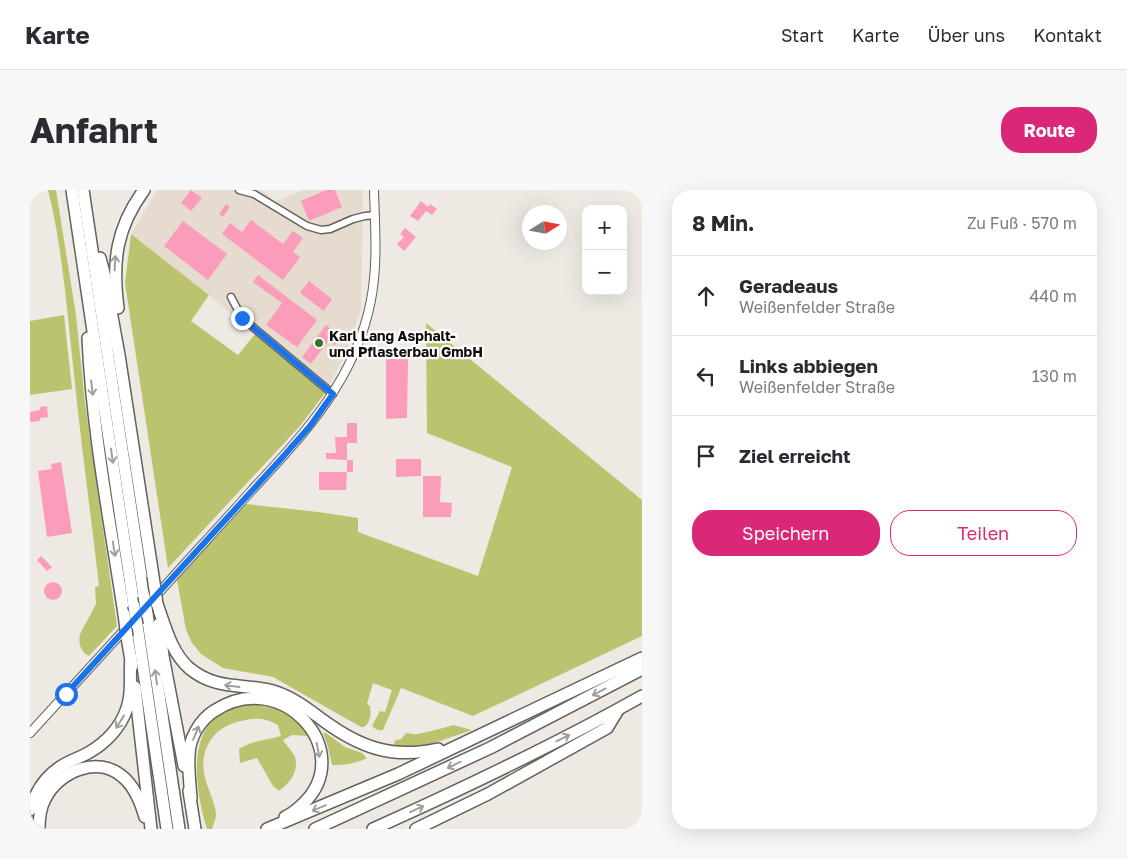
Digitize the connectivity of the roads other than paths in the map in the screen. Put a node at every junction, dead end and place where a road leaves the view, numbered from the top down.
1 (72, 190) edge
2 (83, 190) edge
3 (144, 190) edge
4 (239, 190) edge
5 (374, 190) edge
6 (87, 216) junction
7 (375, 216) junction
8 (87, 287) junction
9 (231, 297) dead end
10 (123, 381) junction
11 (333, 394) junction
12 (157, 604) junction
13 (130, 658) junction
14 (642, 658) edge
15 (642, 669) edge
16 (642, 696) edge
17 (619, 708) junction
18 (30, 732) edge
19 (459, 744) junction
20 (190, 798) junction
21 (30, 810) edge
22 (39, 829) edge
23 (149, 829) edge
24 (167, 829) edge
25 (178, 829) edge
26 (195, 829) edge
27 (266, 829) edge
28 (315, 829) edge
29 (373, 829) edge
30 (416, 829) edge

1 - 8 highway
2 - 6 highway
10 -> 3 highway
4 - 7 street
5 - 7 street
6 - 10 highway
25 -> 6 highway, bridge
7 - 11 street
8 -> 13 highway, bridge
8 -> 24 highway, bridge
9 - 11 street
10 - 12 highway, bridge
11 - 18 street
19 -> 12 highway
12 - 20 highway
13 -> 21 highway
13 - 23 highway
14 - 19 highway
15 -> 28 highway
16 - 17 highway
29 -> 17 highway
17 - 30 highway
19 -> 27 highway
20 - 26 highway
20 -> 27 highway
22 - 23 highway

